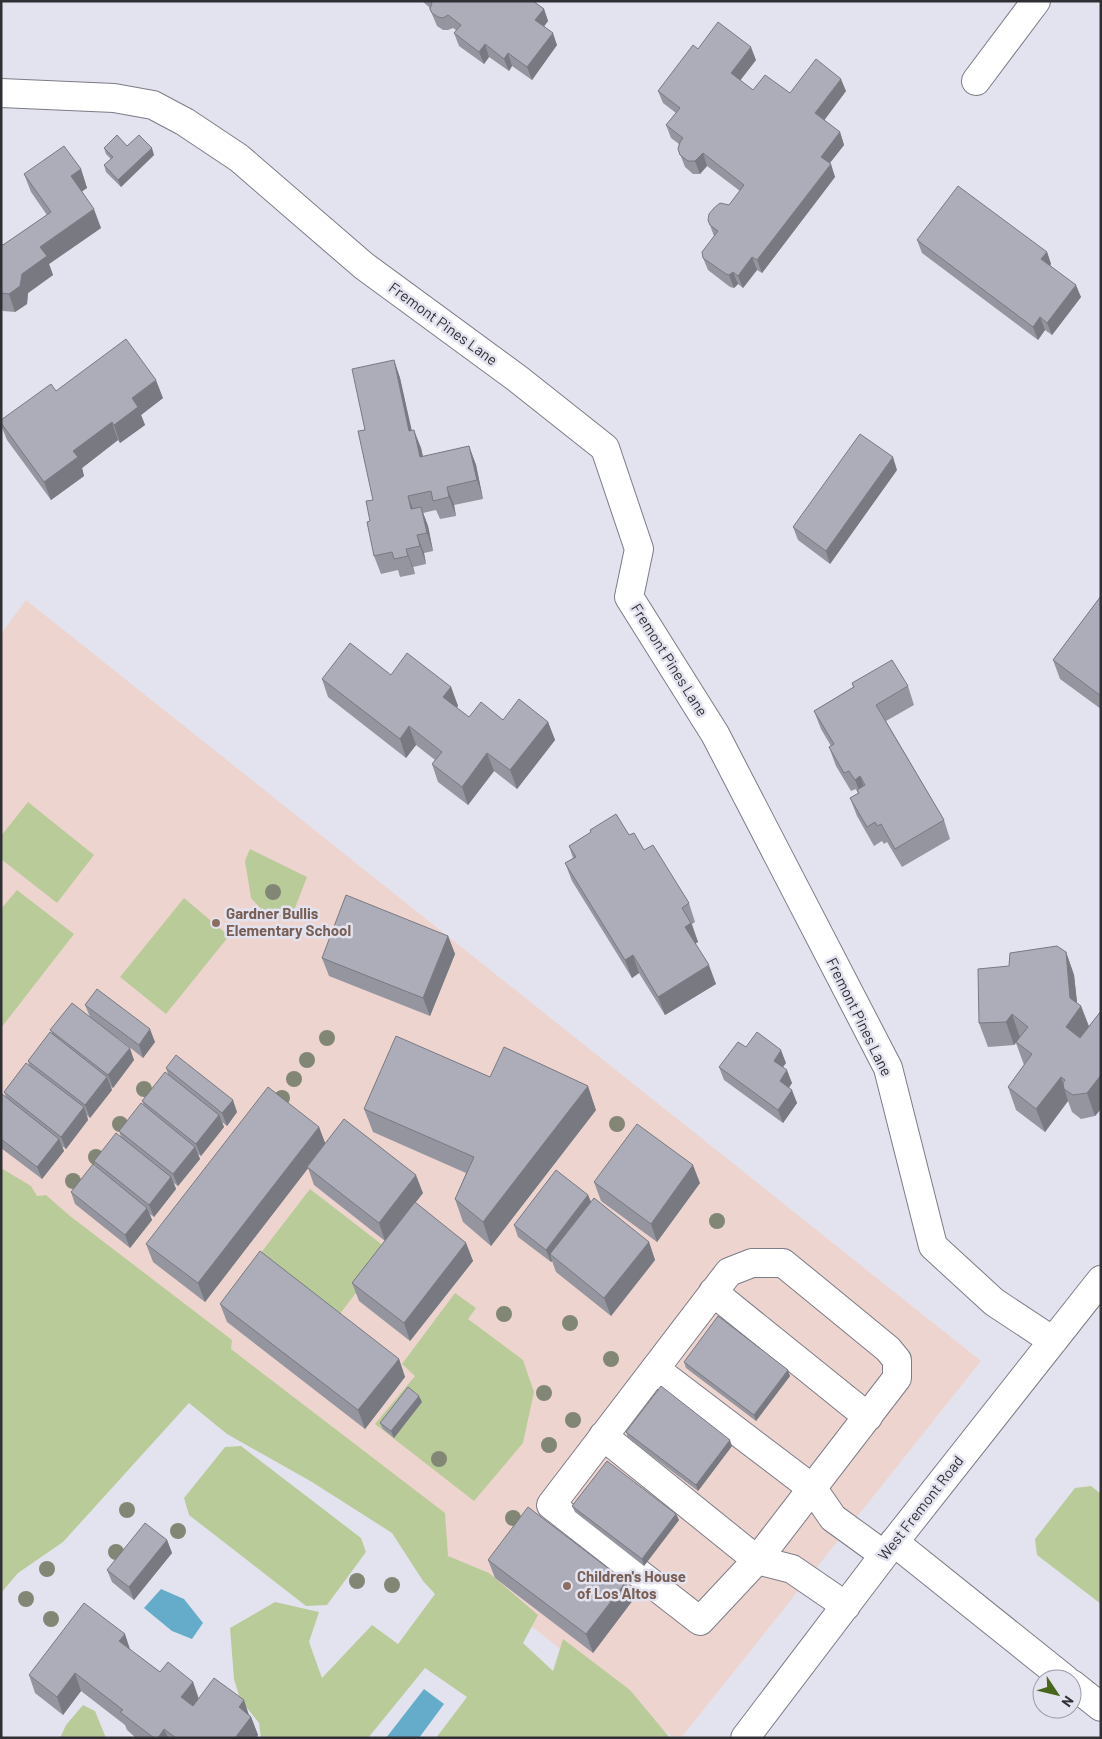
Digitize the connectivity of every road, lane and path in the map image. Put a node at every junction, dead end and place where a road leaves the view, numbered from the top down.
1 (1036, 1) edge
2 (976, 82) dead end
3 (1, 93) edge
4 (1101, 1280) edge
5 (713, 1292) junction
6 (1053, 1341) junction
7 (655, 1369) junction
8 (868, 1417) junction
9 (603, 1436) junction
10 (813, 1488) junction
11 (889, 1549) junction
12 (757, 1560) junction
13 (846, 1606) junction
14 (1051, 1669) edge
15 (1082, 1692) edge
16 (1101, 1707) edge
17 (745, 1738) edge

1 - 2 street
3 - 6 street, Fremont Pines Lane
4 - 6 street, West Fremont Road
5 - 7 street
5 - 8 street
5 - 8 street
6 - 11 street, West Fremont Road
7 - 9 street
7 - 10 street
8 - 10 street
9 - 12 street
9 - 12 street
10 - 11 street
10 - 12 street
11 - 13 street, West Fremont Road
11 - 14 street
12 - 13 street
13 - 17 street, West Fremont Road
15 - 16 street

